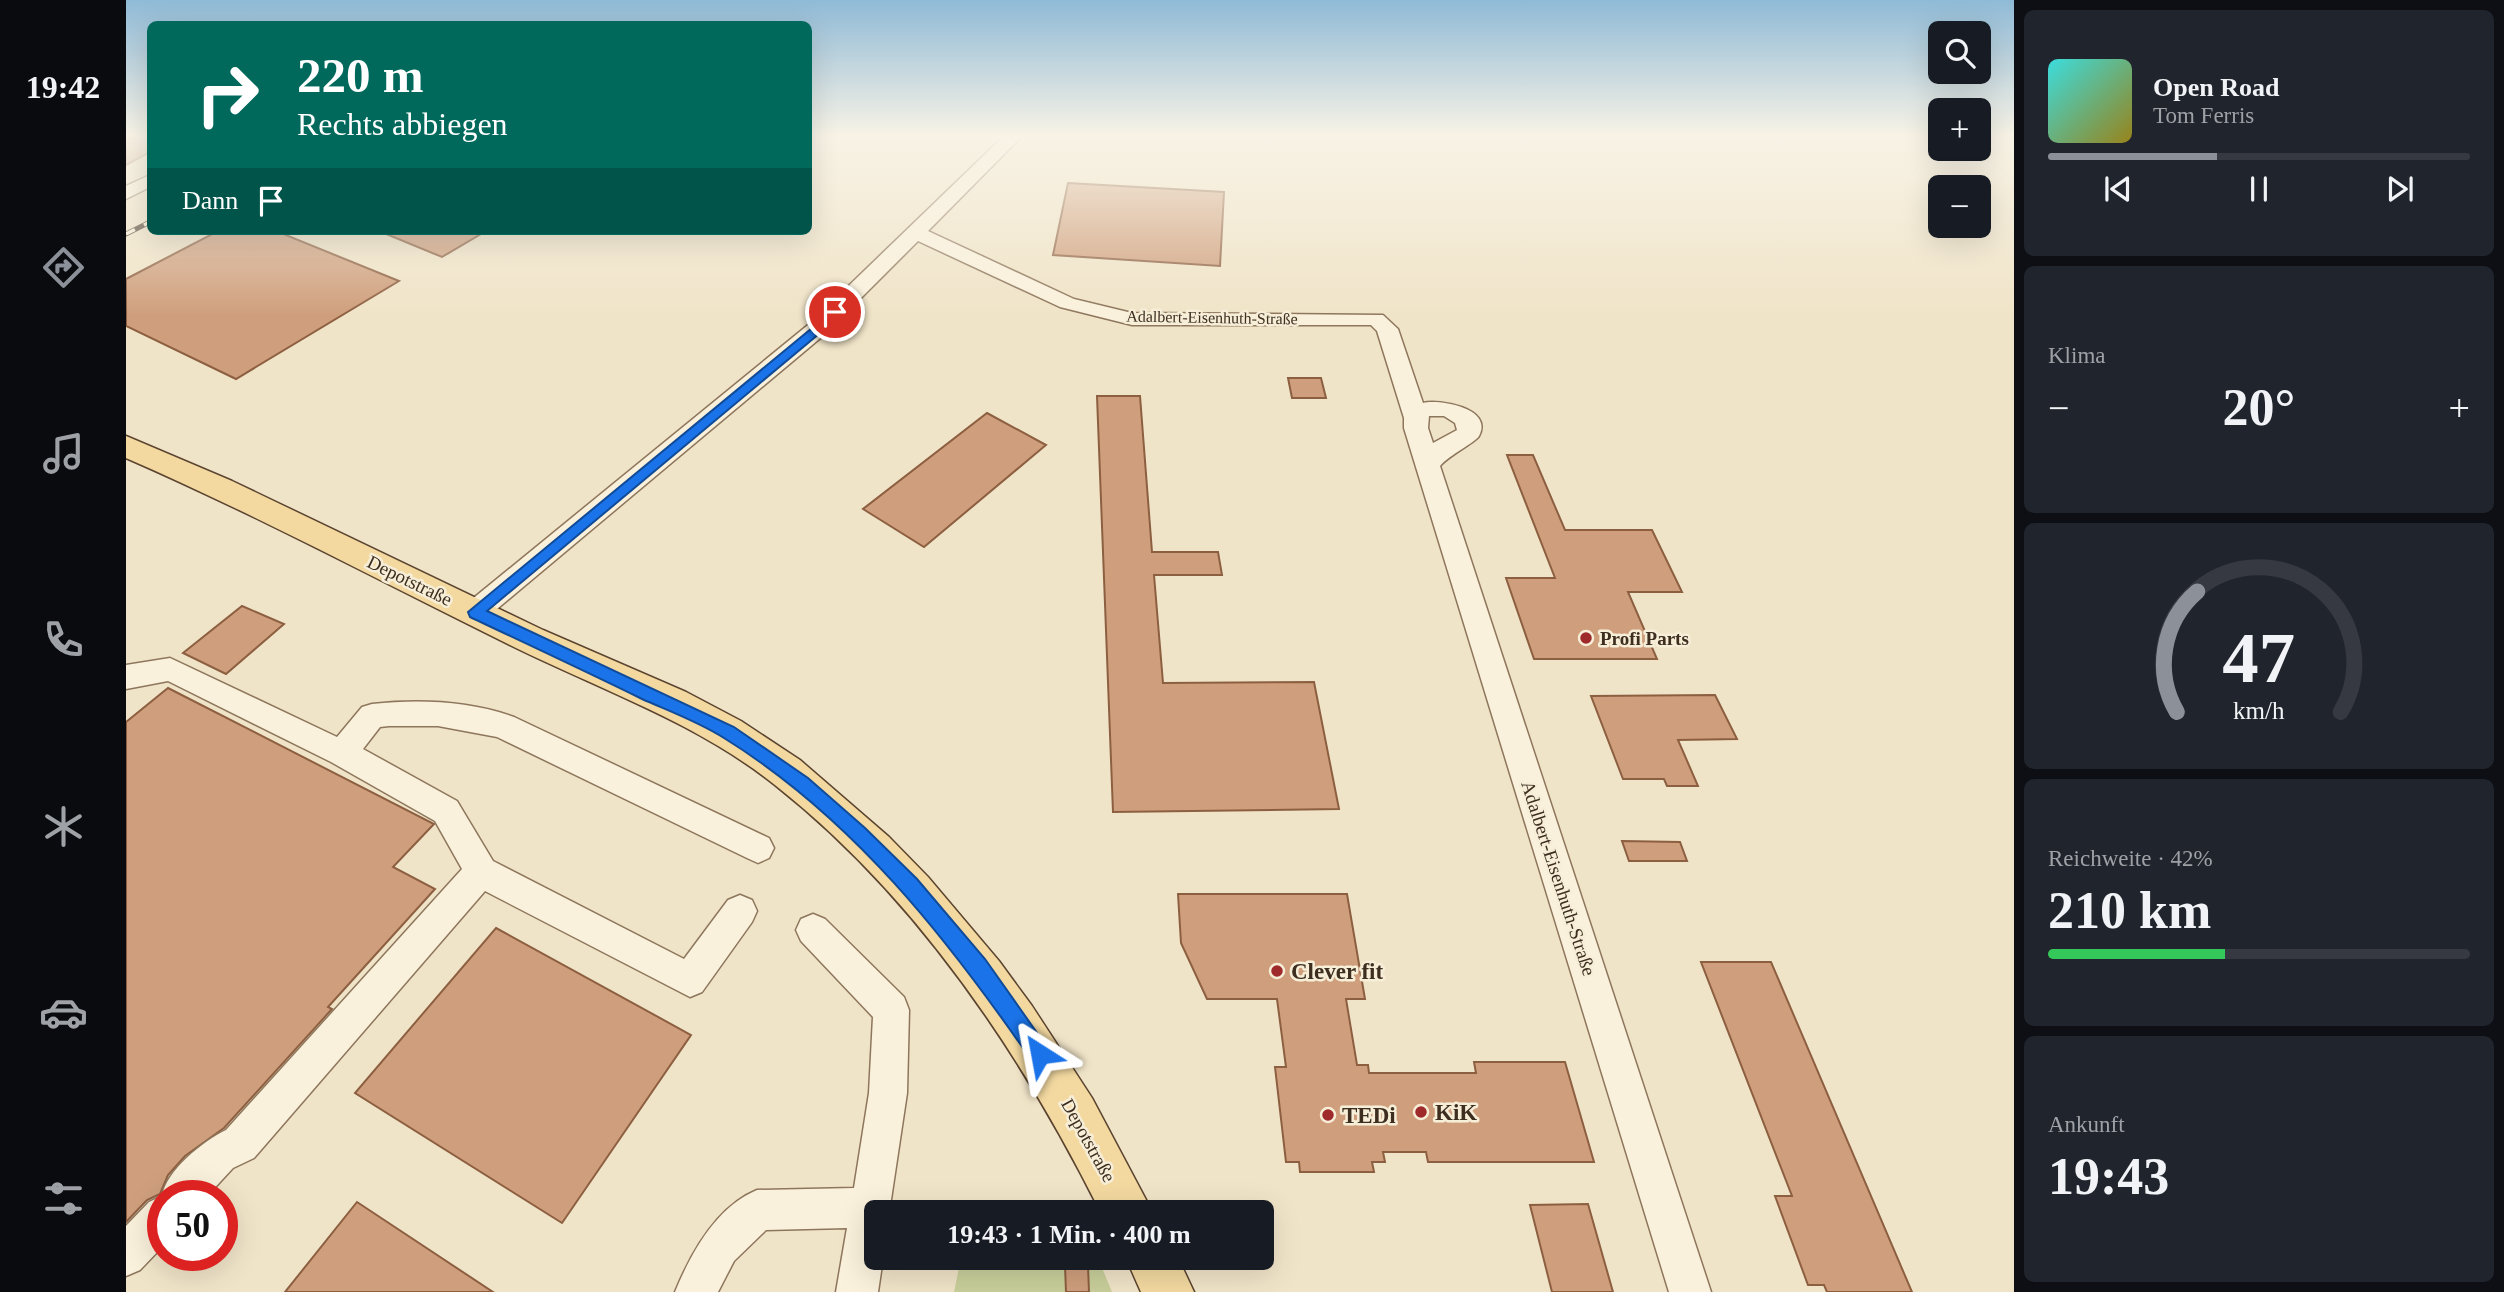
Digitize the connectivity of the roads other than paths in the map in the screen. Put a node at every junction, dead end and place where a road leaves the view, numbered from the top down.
1 (954, 194) edge
2 (915, 232) junction
3 (1416, 418) junction
4 (126, 446) edge
5 (1429, 463) junction
6 (475, 612) junction
7 (126, 677) edge
8 (342, 753) junction
9 (758, 848) dead end
10 (481, 872) junction
11 (740, 911) dead end
12 (813, 930) dead end
13 (195, 1180) edge
14 (871, 1200) edge
15 (1122, 1200) edge
16 (864, 1207) edge
17 (147, 1233) edge
18 (864, 1246) edge
19 (126, 1256) edge
20 (1157, 1270) edge
21 (696, 1292) edge
22 (857, 1292) edge
23 (1168, 1292) edge
24 (1690, 1292) edge

1 - 2 street
2 - 3 street, Adalbert-Eisenhuth-Straße
2 - 6 street
3 - 5 street, Adalbert-Eisenhuth-Straße
3 - 5 street
4 - 6 main road, Depotstraße
5 - 24 street, Adalbert-Eisenhuth-Straße
6 - 15 main road, Depotstraße
7 - 8 street
8 - 9 street
8 - 10 street
10 - 11 street
10 - 13 street
12 - 14 street
16 - 21 street
17 - 19 street
18 - 22 street
20 - 23 main road

